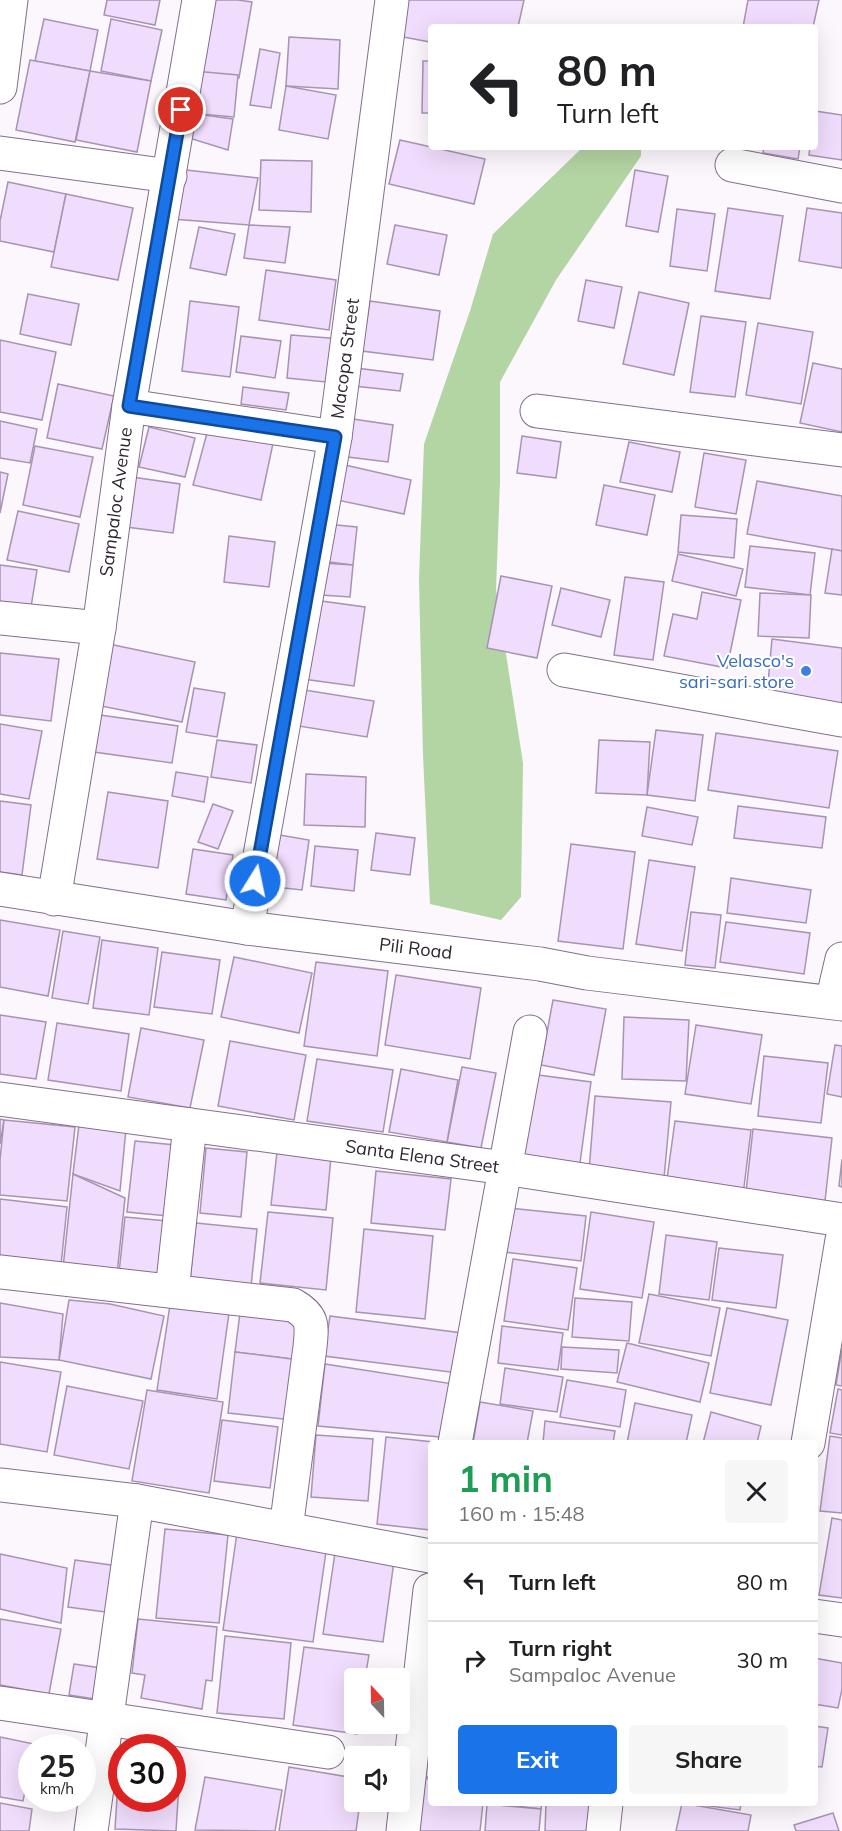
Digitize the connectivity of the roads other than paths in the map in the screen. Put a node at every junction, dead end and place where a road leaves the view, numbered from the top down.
1 (10, 0) edge
2 (199, 0) edge
3 (392, 0) edge
4 (0, 87) edge
5 (0, 153) edge
6 (732, 165) dead end
7 (170, 176) junction
8 (842, 186) edge
9 (129, 406) junction
10 (537, 411) dead end
11 (335, 437) junction
12 (842, 450) edge
13 (0, 618) edge
14 (99, 628) junction
15 (564, 670) dead end
16 (842, 720) edge
17 (0, 890) edge
18 (54, 899) junction
19 (247, 927) junction
20 (842, 959) edge
21 (837, 1003) edge
22 (530, 1032) dead end
23 (0, 1099) edge
24 (189, 1125) junction
25 (505, 1168) junction
26 (842, 1220) edge
27 (842, 1240) edge
28 (0, 1272) edge
29 (172, 1291) junction
30 (456, 1440) edge
31 (809, 1440) edge
32 (0, 1485) edge
33 (137, 1501) junction
34 (286, 1529) junction
35 (428, 1556) edge
36 (428, 1608) edge
37 (818, 1617) edge
38 (842, 1620) edge
39 (0, 1703) edge
40 (107, 1717) junction
41 (328, 1752) dead end
42 (606, 1806) edge
43 (91, 1831) edge
44 (403, 1831) edge
45 (603, 1831) edge

1 - 4 street
2 - 7 street, Sampaloc Avenue
3 - 11 street, Macopa Street
5 - 7 street
6 - 8 street
7 - 9 street, Sampaloc Avenue
9 - 11 street
9 - 14 street, Sampaloc Avenue
10 - 12 street
11 - 19 street, Macopa Street
13 - 14 street
14 - 18 street, Sampaloc Avenue
15 - 16 street
17 - 18 street, Pili Road
18 - 19 street, Pili Road
19 - 21 street, Pili Road
20 - 21 street, Pili Road
22 - 25 street
23 - 24 street, Santa Elena Street
24 - 25 street, Santa Elena Street
24 - 29 street
25 - 26 street, Santa Elena Street
25 - 30 street
27 - 31 street
28 - 29 street
29 - 34 street
32 - 33 street
33 - 34 street
33 - 40 street
34 - 35 street
36 - 44 street
37 - 38 street
39 - 40 street
40 - 41 street
40 - 43 street
42 - 45 street

